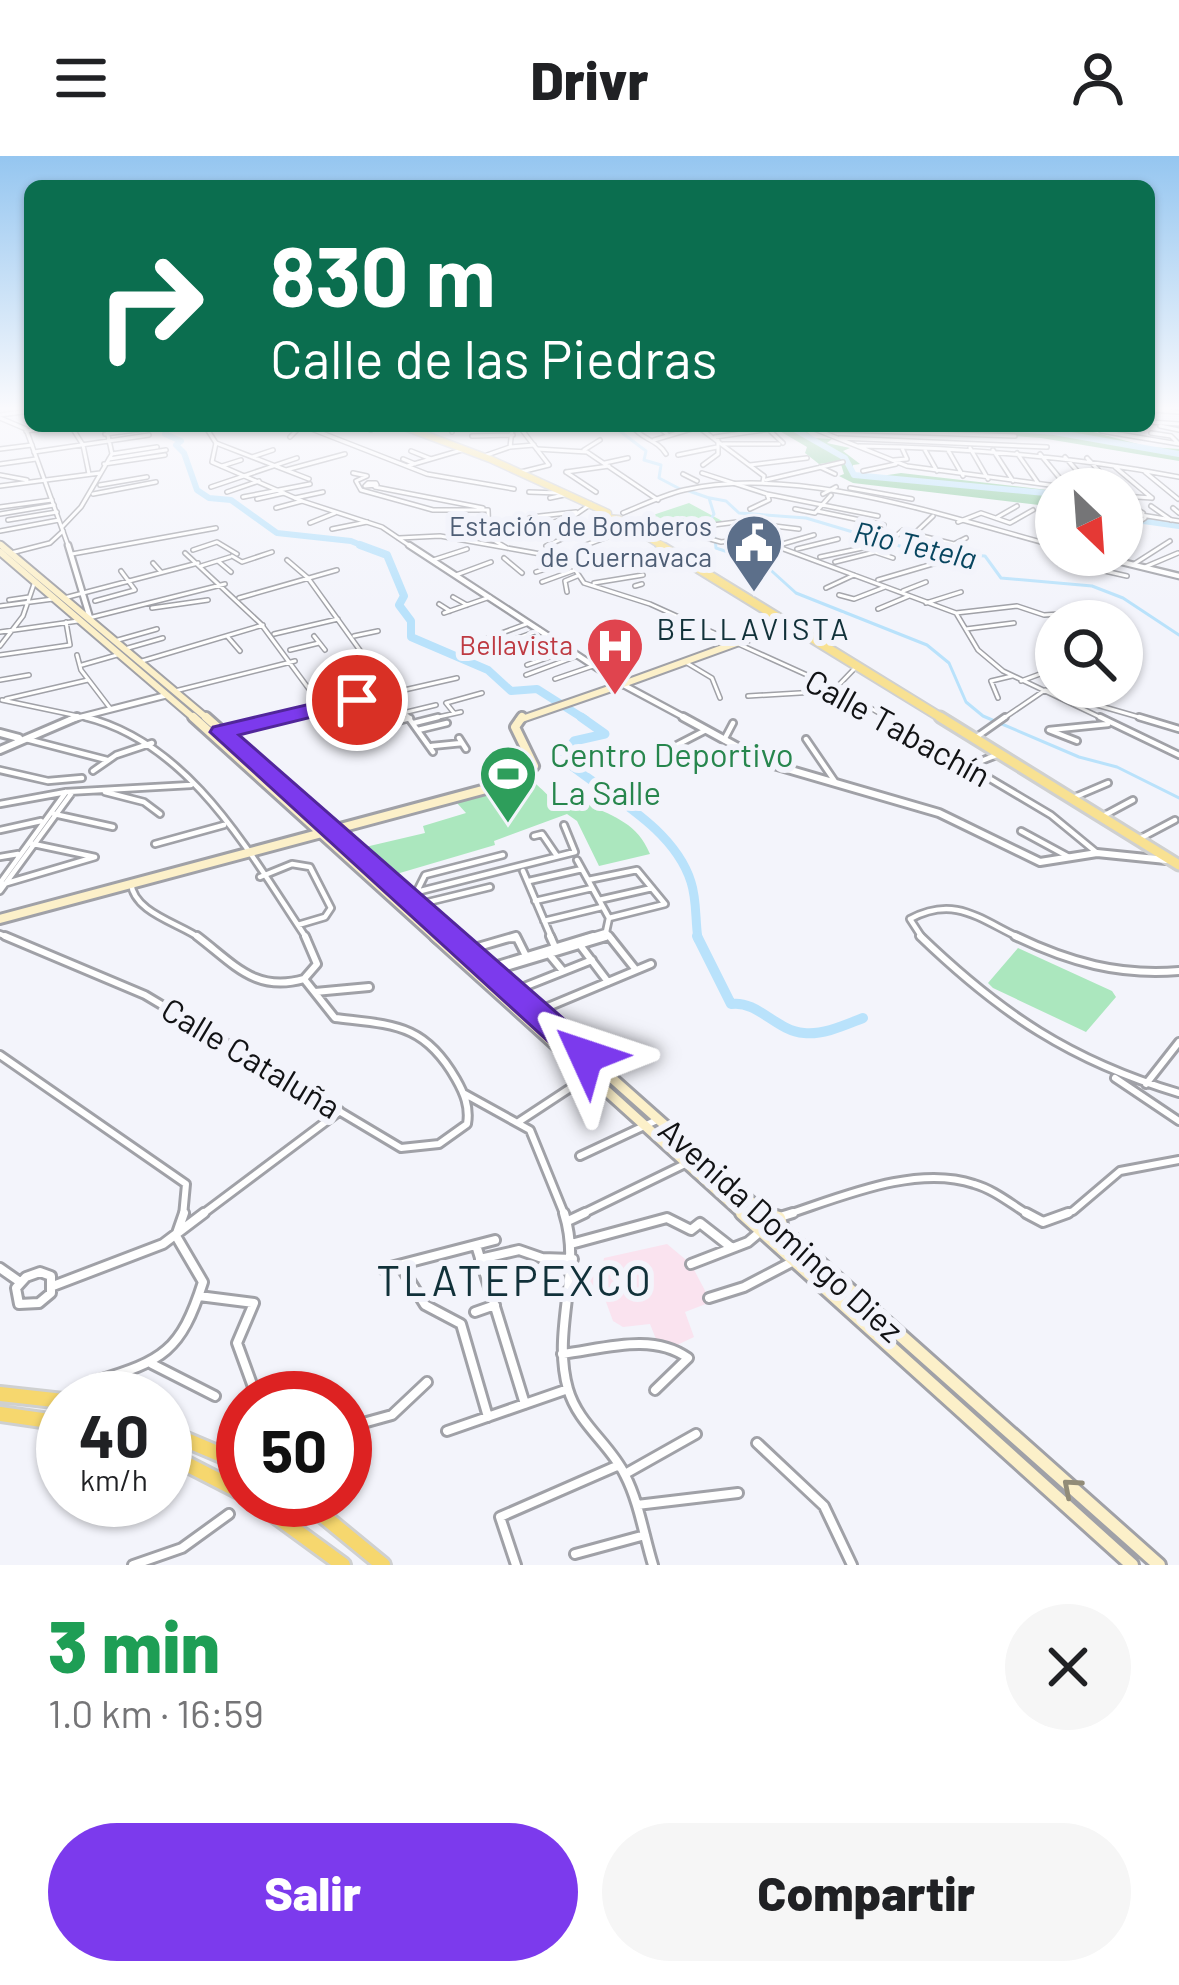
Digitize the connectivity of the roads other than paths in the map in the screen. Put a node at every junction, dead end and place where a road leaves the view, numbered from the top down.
1 (17, 476) edge
2 (43, 476) edge
3 (76, 476) edge
4 (99, 476) edge
5 (147, 476) dead end
6 (243, 476) edge
7 (247, 476) edge
8 (297, 476) edge
9 (366, 476) edge
10 (451, 476) edge
11 (531, 476) edge
12 (531, 476) edge
13 (571, 476) edge
14 (623, 476) edge
15 (687, 476) edge
16 (712, 476) edge
17 (759, 476) edge
18 (785, 476) edge
19 (964, 476) edge
20 (986, 476) edge
21 (1010, 476) edge
22 (1149, 476) edge
23 (988, 479) junction
24 (45, 480) junction
25 (259, 481) junction
26 (1013, 481) junction
27 (27, 482) junction
28 (156, 483) dead end
29 (765, 483) junction
30 (1035, 483) edge
31 (97, 485) junction
32 (746, 485) junction
33 (0, 486) edge
34 (211, 487) dead end
35 (375, 487) dead end
36 (836, 487) dead end
37 (850, 488) dead end
38 (514, 489) dead end
39 (691, 489) junction
40 (909, 489) dead end
41 (281, 491) junction
42 (227, 492) dead end
43 (323, 492) dead end
44 (529, 492) dead end
45 (879, 493) junction
46 (93, 494) junction
47 (766, 494) junction
48 (823, 494) junction
49 (574, 495) junction
50 (831, 495) junction
51 (243, 497) dead end
52 (902, 497) junction
53 (295, 498) junction
54 (550, 498) dead end
55 (257, 499) dead end
56 (912, 499) dead end
57 (1178, 499) edge
58 (658, 500) junction
59 (302, 501) junction
60 (870, 503) junction
61 (591, 504) junction
62 (822, 506) junction
63 (1017, 506) dead end
64 (1151, 506) dead end
65 (276, 508) dead end
66 (1173, 508) dead end
67 (750, 509) dead end
68 (795, 509) dead end
69 (0, 510) edge
70 (488, 510) junction
71 (1033, 510) dead end
72 (576, 512) junction
73 (816, 512) junction
74 (335, 513) junction
75 (739, 513) dead end
76 (1179, 513) edge
77 (1143, 514) edge
78 (58, 516) junction
79 (616, 516) junction
80 (878, 516) dead end
81 (933, 516) junction
82 (1148, 517) junction
83 (996, 518) junction
84 (8, 520) dead end
85 (1143, 520) edge
86 (1174, 521) edge
87 (367, 522) junction
88 (739, 522) junction
89 (958, 522) junction
90 (310, 523) dead end
91 (713, 525) dead end
92 (884, 525) dead end
93 (488, 526) junction
94 (216, 528) dead end
95 (632, 528) junction
96 (332, 529) dead end
97 (800, 529) dead end
98 (0, 531) edge
99 (914, 533) junction
100 (515, 535) dead end
101 (814, 535) dead end
102 (895, 537) dead end
103 (399, 538) junction
104 (966, 538) dead end
105 (757, 539) junction
106 (838, 539) dead end
107 (932, 539) junction
108 (654, 540) junction
109 (1035, 541) edge
110 (1170, 541) dead end
111 (583, 546) dead end
112 (777, 546) junction
113 (868, 547) dead end
114 (924, 548) dead end
115 (467, 549) dead end
116 (193, 550) dead end
117 (513, 550) junction
118 (791, 550) junction
119 (521, 552) junction
120 (5, 553) edge
121 (185, 553) dead end
122 (272, 553) dead end
123 (1178, 553) edge
124 (71, 554) junction
125 (235, 555) junction
126 (816, 558) junction
127 (893, 558) dead end
128 (1143, 559) edge
129 (218, 560) junction
130 (287, 560) dead end
131 (433, 560) junction
132 (566, 560) junction
133 (490, 562) dead end
134 (153, 563) dead end
135 (830, 563) junction
136 (936, 563) dead end
137 (199, 564) junction
138 (1145, 567) joint
139 (702, 569) junction
140 (337, 570) dead end
141 (121, 571) dead end
142 (161, 572) junction
143 (231, 572) dead end
144 (519, 572) dead end
145 (536, 572) dead end
146 (577, 573) junction
147 (856, 574) junction
148 (456, 575) junction
149 (643, 575) dead end
150 (1179, 575) edge
151 (308, 578) junction
152 (632, 578) junction
153 (128, 580) junction
154 (874, 581) junction
155 (542, 582) dead end
156 (926, 582) dead end
157 (34, 583) junction
158 (225, 584) junction
159 (566, 584) junction
160 (589, 585) junction
161 (635, 586) dead end
162 (887, 587) junction
163 (555, 588) dead end
164 (826, 588) dead end
165 (567, 592) dead end
166 (961, 592) dead end
167 (900, 593) junction
168 (86, 594) junction
169 (839, 595) dead end
170 (117, 596) junction
171 (909, 596) junction
172 (453, 597) dead end
173 (490, 597) junction
174 (59, 598) junction
175 (239, 598) junction
176 (10, 600) dead end
177 (28, 600) junction
178 (208, 600) dead end
179 (95, 601) dead end
180 (925, 603) junction
181 (439, 604) dead end
182 (467, 605) junction
183 (150, 606) junction
184 (0, 607) edge
185 (127, 609) junction
186 (878, 609) dead end
187 (1035, 612) edge
188 (956, 615) junction
189 (161, 617) dead end
190 (86, 619) junction
191 (338, 619) junction
192 (66, 622) junction
193 (529, 623) junction
194 (1014, 623) dead end
195 (266, 624) junction
196 (316, 624) junction
197 (788, 624) junction
198 (157, 628) dead end
199 (13, 629) junction
200 (964, 629) junction
201 (541, 630) junction
202 (320, 631) dead end
203 (378, 631) dead end
204 (0, 632) edge
205 (274, 634) junction
206 (227, 636) junction
207 (314, 636) dead end
208 (351, 637) junction
209 (163, 638) dead end
210 (118, 640) junction
211 (555, 640) junction
212 (480, 641) dead end
213 (320, 643) junction
214 (735, 644) junction
215 (0, 646) edge
216 (496, 646) dead end
217 (288, 650) junction
218 (325, 650) dead end
219 (568, 650) junction
220 (125, 651) junction
221 (240, 651) dead end
222 (839, 654) junction
223 (0, 655) edge
224 (77, 655) dead end
225 (578, 656) junction
226 (511, 657) dead end
227 (142, 661) junction
228 (295, 661) junction
229 (687, 663) junction
230 (527, 665) dead end
231 (858, 665) junction
232 (79, 666) junction
233 (593, 666) junction
234 (29, 675) dead end
235 (526, 675) dead end
236 (1012, 676) junction
237 (1035, 676) edge
238 (457, 678) dead end
239 (156, 679) junction
240 (0, 680) edge
241 (88, 680) junction
242 (555, 680) dead end
243 (1022, 681) junction
244 (624, 684) junction
245 (1035, 688) edge
246 (838, 689) junction
247 (391, 692) junction
248 (482, 693) dead end
249 (1035, 693) edge
250 (175, 695) junction
251 (748, 696) dead end
252 (720, 698) dead end
253 (998, 698) dead end
254 (1, 700) edge
255 (436, 705) dead end
256 (109, 707) junction
257 (323, 708) junction
258 (1076, 708) edge
259 (1104, 708) edge
260 (71, 717) junction
261 (410, 718) junction
262 (447, 723) dead end
263 (733, 723) dead end
264 (1108, 724) junction
265 (1179, 729) edge
266 (418, 730) junction
267 (706, 730) junction
268 (221, 732) junction
269 (354, 732) dead end
270 (0, 733) edge
271 (17, 737) junction
272 (975, 738) junction
273 (806, 739) dead end
274 (724, 740) junction
275 (1077, 741) dead end
276 (152, 743) junction
277 (462, 743) dead end
278 (673, 747) dead end
279 (0, 748) edge
280 (1000, 753) junction
281 (1179, 755) edge
282 (107, 760) junction
283 (966, 767) junction
284 (0, 770) edge
285 (93, 771) dead end
286 (82, 778) dead end
287 (1108, 783) dead end
288 (836, 784) junction
289 (192, 785) junction
290 (101, 791) junction
291 (69, 792) junction
292 (1075, 797) junction
293 (1132, 800) dead end
294 (0, 805) edge
295 (416, 810) junction
296 (160, 814) dead end
297 (1105, 815) junction
298 (51, 817) junction
299 (1175, 820) dead end
300 (224, 825) junction
301 (564, 825) dead end
302 (113, 827) dead end
303 (0, 830) edge
304 (1021, 831) dead end
305 (322, 833) junction
306 (534, 836) dead end
307 (1142, 838) junction
308 (32, 843) junction
309 (155, 844) dead end
310 (24, 852) junction
311 (243, 853) junction
312 (1097, 854) junction
313 (503, 855) dead end
314 (557, 856) junction
315 (0, 857) edge
316 (95, 857) junction
317 (109, 858) dead end
318 (578, 860) dead end
319 (1074, 860) junction
320 (1177, 860) edge
321 (582, 869) junction
322 (523, 871) dead end
323 (260, 877) junction
324 (588, 880) junction
325 (527, 882) junction
326 (131, 883) junction
327 (1, 886) edge
328 (490, 886) dead end
329 (592, 888) junction
330 (652, 888) junction
331 (418, 889) junction
332 (398, 896) junction
333 (535, 901) junction
334 (600, 903) junction
335 (416, 905) junction
336 (609, 918) junction
337 (0, 919) edge
338 (544, 921) junction
339 (298, 926) junction
340 (0, 934) edge
341 (607, 934) junction
342 (580, 945) junction
343 (478, 947) dead end
344 (555, 947) junction
345 (549, 954) junction
346 (526, 956) junction
347 (592, 960) junction
348 (651, 964) dead end
349 (636, 970) junction
350 (489, 971) junction
351 (563, 971) junction
352 (1179, 971) edge
353 (304, 979) junction
354 (608, 982) junction
355 (369, 987) dead end
356 (524, 987) dead end
357 (315, 992) junction
358 (536, 1012) junction
359 (545, 1028) junction
360 (1179, 1042) edge
361 (0, 1054) edge
362 (1111, 1074) junction
363 (590, 1076) junction
364 (1146, 1084) junction
365 (1179, 1093) edge
366 (465, 1094) junction
367 (340, 1111) junction
368 (520, 1121) junction
369 (1179, 1121) edge
370 (652, 1122) junction
371 (580, 1156) dead end
372 (1179, 1160) edge
373 (687, 1163) junction
374 (567, 1221) junction
375 (771, 1223) junction
376 (176, 1236) junction
377 (495, 1240) dead end
378 (571, 1244) junction
379 (476, 1245) junction
380 (732, 1248) junction
381 (480, 1259) junction
382 (573, 1259) junction
383 (794, 1260) junction
384 (691, 1264) dead end
385 (400, 1265) junction
386 (0, 1268) edge
387 (383, 1269) dead end
388 (20, 1282) junction
389 (53, 1286) junction
390 (199, 1296) junction
391 (709, 1298) dead end
392 (495, 1305) junction
393 (475, 1312) dead end
394 (562, 1354) junction
395 (152, 1364) junction
396 (129, 1371) edge
397 (247, 1371) edge
398 (427, 1382) dead end
399 (568, 1389) junction
400 (655, 1390) dead end
401 (0, 1394) edge
402 (215, 1396) dead end
403 (36, 1398) edge
404 (526, 1404) junction
405 (0, 1414) edge
406 (488, 1417) junction
407 (36, 1419) edge
408 (372, 1422) edge
409 (447, 1432) dead end
410 (696, 1434) dead end
411 (757, 1443) dead end
412 (622, 1469) junction
413 (738, 1492) dead end
414 (637, 1505) junction
415 (216, 1524) edge
416 (291, 1527) edge
417 (337, 1527) edge
418 (645, 1535) junction
419 (575, 1554) dead end
420 (133, 1565) edge
421 (343, 1565) edge
422 (383, 1565) edge
423 (516, 1565) edge
424 (652, 1565) edge
425 (852, 1565) edge
426 (1132, 1565) edge
427 (1158, 1565) edge

1 - 27 street
2 - 24 street
3 - 24 street
4 - 31 street
5 - 31 street
6 - 34 street
7 - 25 street
8 - 41 street
9 - 70 street
10 - 38 street
11 - 49 main road
12 - 49 main road
13 - 49 street
14 - 58 street
15 - 39 street
16 - 32 street
17 - 29 street
18 - 29 street
19 - 23 street
20 - 23 street
21 - 26 street
22 - 57 street
23 - 26 street
24 - 27 street
24 - 78 street
25 - 41 street
25 - 42 street
26 - 30 street
27 - 33 street
28 - 46 street
29 - 32 street
29 - 48 street
31 - 46 street
32 - 39 street
32 - 47 street
35 - 70 street
36 - 48 street
37 - 45 street
39 - 58 street
40 - 52 street
41 - 51 street
41 - 53 street
41 - 55 street
43 - 53 street
44 - 49 street
45 - 52 street
45 - 60 street
46 - 78 street
47 - 62 street
47 - 67 street
48 - 50 street
49 - 54 street
49 - 61 main road
49 - 79 main road
50 - 60 street
50 - 62 street
52 - 56 street
53 - 59 street
58 - 79 street
59 - 65 street
59 - 74 street
60 - 81 street
61 - 72 street
61 - 79 main road
62 - 73 street
62 - 80 street
63 - 83 street
64 - 86 street
66 - 76 street
68 - 73 street
69 - 78 street
70 - 93 street
71 - 83 street
72 - 93 street
72 - 100 street
73 - 92 street
74 - 87 street
74 - 90 street
75 - 88 street
77 - 82 street
78 - 84 street
78 - 98 street
78 - 120 street
78 - 124 street
79 - 95 main road
79 - 108 main road
79 - 132 street
81 - 89 street
81 - 99 street
82 - 85 street
82 - 86 street
83 - 89 street
87 - 96 street
87 - 103 street
88 - 91 street
88 - 97 street
88 - 105 street
89 - 109 street
93 - 117 street
94 - 124 street
95 - 108 main road
95 - 111 street
99 - 102 street
99 - 107 street
101 - 112 street
103 - 117 street
103 - 131 street
104 - 107 street
105 - 108 street
105 - 112 street
106 - 118 street
107 - 114 street
108 - 139 main road
110 - 128 street
112 - 118 street
113 - 126 street
115 - 131 street
116 - 125 street
117 - 119 street
118 - 126 street
119 - 132 street
119 - 144 street
120 - 157 main road
120 - 174 main road
121 - 137 street
122 - 125 street
123 - 138 street
124 - 168 street
125 - 129 street
126 - 135 street
127 - 135 street
129 - 137 street
129 - 143 street
130 - 151 street
131 - 148 street
132 - 145 street
132 - 146 street, Calle Tabachín
133 - 148 street
134 - 142 street
135 - 147 street
136 - 154 street
137 - 142 street
137 - 158 street
138 - 150 street
139 - 197 main road
139 - 222 main road
140 - 151 street
141 - 153 street
142 - 153 street
146 - 155 street
146 - 159 street
146 - 160 street, Calle Tabachín
147 - 154 street
147 - 164 street
148 - 173 street
149 - 152 street
151 - 175 street
151 - 191 street
152 - 160 street
152 - 161 street
153 - 168 street
153 - 170 street
154 - 162 street
156 - 167 street
157 - 174 main road
157 - 177 street
158 - 175 street
158 - 183 street
159 - 163 street
159 - 165 street
160 - 214 street, Calle Tabachín
162 - 167 street
162 - 169 street
166 - 180 street
167 - 171 street
168 - 174 street
168 - 190 street
170 - 179 street
170 - 185 street
171 - 180 street
171 - 186 street
172 - 182 street
173 - 182 street
173 - 193 street
174 - 177 street
174 - 190 main road
175 - 195 street
176 - 177 street
177 - 184 street
177 - 199 street
178 - 183 street
180 - 188 street
181 - 182 street
183 - 185 street
183 - 189 street
185 - 190 street
187 - 188 street
188 - 200 street
190 - 192 street
190 - 210 main road, Avenida Domingo Diez
190 - 220 main road, Avenida Domingo Diez
191 - 196 street
191 - 208 street
192 - 199 street
192 - 223 street
193 - 201 street
193 - 212 street
194 - 200 street
195 - 205 street
195 - 206 street
196 - 202 street
196 - 205 street
197 - 214 main road
197 - 222 main road
198 - 210 street
199 - 204 street
199 - 215 street
200 - 236 street
201 - 211 street
201 - 216 street
203 - 208 street
205 - 217 street
206 - 221 street
206 - 227 street
207 - 213 street
208 - 247 street
209 - 220 street
210 - 220 main road, Avenida Domingo Diez
211 - 219 street
211 - 226 street
213 - 217 street
213 - 218 street
214 - 229 main road
214 - 246 street, Calle Tabachín
217 - 228 street
219 - 225 street
219 - 230 street
220 - 227 main road, Avenida Domingo Diez
220 - 232 street
220 - 239 main road, Avenida Domingo Diez
222 - 231 main road
224 - 232 street
225 - 233 street
225 - 235 street
227 - 239 main road, Avenida Domingo Diez
228 - 250 street
228 - 257 street
229 - 244 main road
229 - 252 street
231 - 246 street
231 - 272 main road
232 - 241 street
233 - 242 street
233 - 244 street
234 - 240 street
236 - 243 street
236 - 253 street
237 - 243 street
238 - 247 street
239 - 250 main road, Avenida Domingo Diez
241 - 254 street
241 - 256 street
243 - 245 street
244 - 267 street
244 - 295 main road
246 - 251 street
246 - 283 street, Calle Tabachín
247 - 257 street
247 - 261 street
248 - 261 street
249 - 272 street
250 - 256 street
250 - 268 main road, Avenida Domingo Diez
250 - 305 main road, Avenida Domingo Diez
254 - 260 street
255 - 261 street
256 - 260 street
257 - 268 street
258 - 264 street
259 - 265 street
260 - 271 street
260 - 276 street
261 - 266 street
261 - 269 street
262 - 266 street
263 - 274 street
264 - 275 street
264 - 281 street
266 - 277 street
267 - 274 street
267 - 278 street
268 - 305 main road, Avenida Domingo Diez
270 - 271 street
271 - 279 street
271 - 282 street
272 - 280 main road
273 - 288 street
274 - 288 street
276 - 282 street
276 - 289 street
280 - 283 street
280 - 292 main road
280 - 320 main road
282 - 285 street
283 - 312 street, Calle Tabachín
284 - 286 street
287 - 292 street
288 - 319 street
289 - 290 street
289 - 300 street
290 - 291 street
290 - 296 street
291 - 294 street
291 - 298 street
292 - 297 main road
293 - 297 street
295 - 305 main road
295 - 305 main road
297 - 307 main road
298 - 302 street
298 - 303 street
298 - 308 street
299 - 307 street
300 - 309 street
300 - 311 street
301 - 314 street
304 - 319 street
305 - 311 main road
305 - 332 main road, Avenida Domingo Diez
306 - 314 street
307 - 320 main road
308 - 310 street
308 - 316 street
310 - 315 street
310 - 327 street
311 - 323 street
311 - 326 main road
312 - 319 street
312 - 320 street
313 - 331 street
314 - 331 street
316 - 317 street
316 - 327 street
318 - 321 street
321 - 324 street
321 - 325 street
322 - 325 street
323 - 339 street
323 - 339 street
324 - 329 street
324 - 330 street
325 - 333 street
326 - 337 main road
326 - 353 street
328 - 335 street
329 - 333 street
329 - 334 street
330 - 334 street
330 - 336 street
331 - 332 street
332 - 335 main road, Avenida Domingo Diez
332 - 359 main road, Avenida Domingo Diez
333 - 338 street
334 - 336 street
334 - 338 street
335 - 350 main road, Avenida Domingo Diez
336 - 341 street
338 - 344 street
339 - 353 street
340 - 367 street, Calle Cataluña
341 - 342 street
341 - 344 street
341 - 349 street
342 - 345 street
342 - 347 street
343 - 346 street
344 - 346 street
345 - 350 street
345 - 351 street
346 - 350 street
347 - 351 street
347 - 354 street
348 - 349 street
349 - 354 street
350 - 358 main road, Avenida Domingo Diez
351 - 356 street
352 - 362 street
353 - 357 street
354 - 358 street
355 - 357 street
357 - 366 street
358 - 359 main road, Avenida Domingo Diez
359 - 363 main road, Avenida Domingo Diez
359 - 370 main road, Avenida Domingo Diez
360 - 364 street
361 - 376 street
362 - 364 street
362 - 369 street
363 - 368 street
363 - 370 main road, Avenida Domingo Diez
364 - 365 street
366 - 367 street, Calle Cataluña
366 - 368 street
367 - 376 street
368 - 374 street
370 - 371 street
370 - 373 main road, Avenida Domingo Diez
370 - 375 main road, Avenida Domingo Diez
372 - 375 street
373 - 374 street
373 - 375 main road, Avenida Domingo Diez
374 - 378 street
375 - 380 street
375 - 383 main road, Avenida Domingo Diez
427 -> 375 main road, Avenida Domingo Diez
376 - 389 street
376 - 390 street
377 - 379 street
378 - 380 street
378 - 382 street
379 - 381 street
379 - 385 street
380 - 384 street
381 - 382 street
381 - 392 street
382 - 394 street
383 - 391 street
383 - 426 main road, Avenida Domingo Diez
385 - 387 street
385 - 406 street
386 - 388 street
388 - 389 street
388 - 389 street
390 - 395 street
390 - 397 street
392 - 393 street
392 - 404 street
394 - 399 street
394 - 400 street
395 - 396 street
395 - 402 street
398 - 408 street
399 - 404 street
399 - 412 street
401 - 403 highway
404 - 406 street
405 - 407 highway
406 - 409 street
410 - 412 street
411 - 425 street
412 - 414 street
412 - 423 street
413 - 414 street
414 - 418 street
415 - 420 street
416 - 421 highway
417 - 422 highway
418 - 419 street
418 - 424 street

